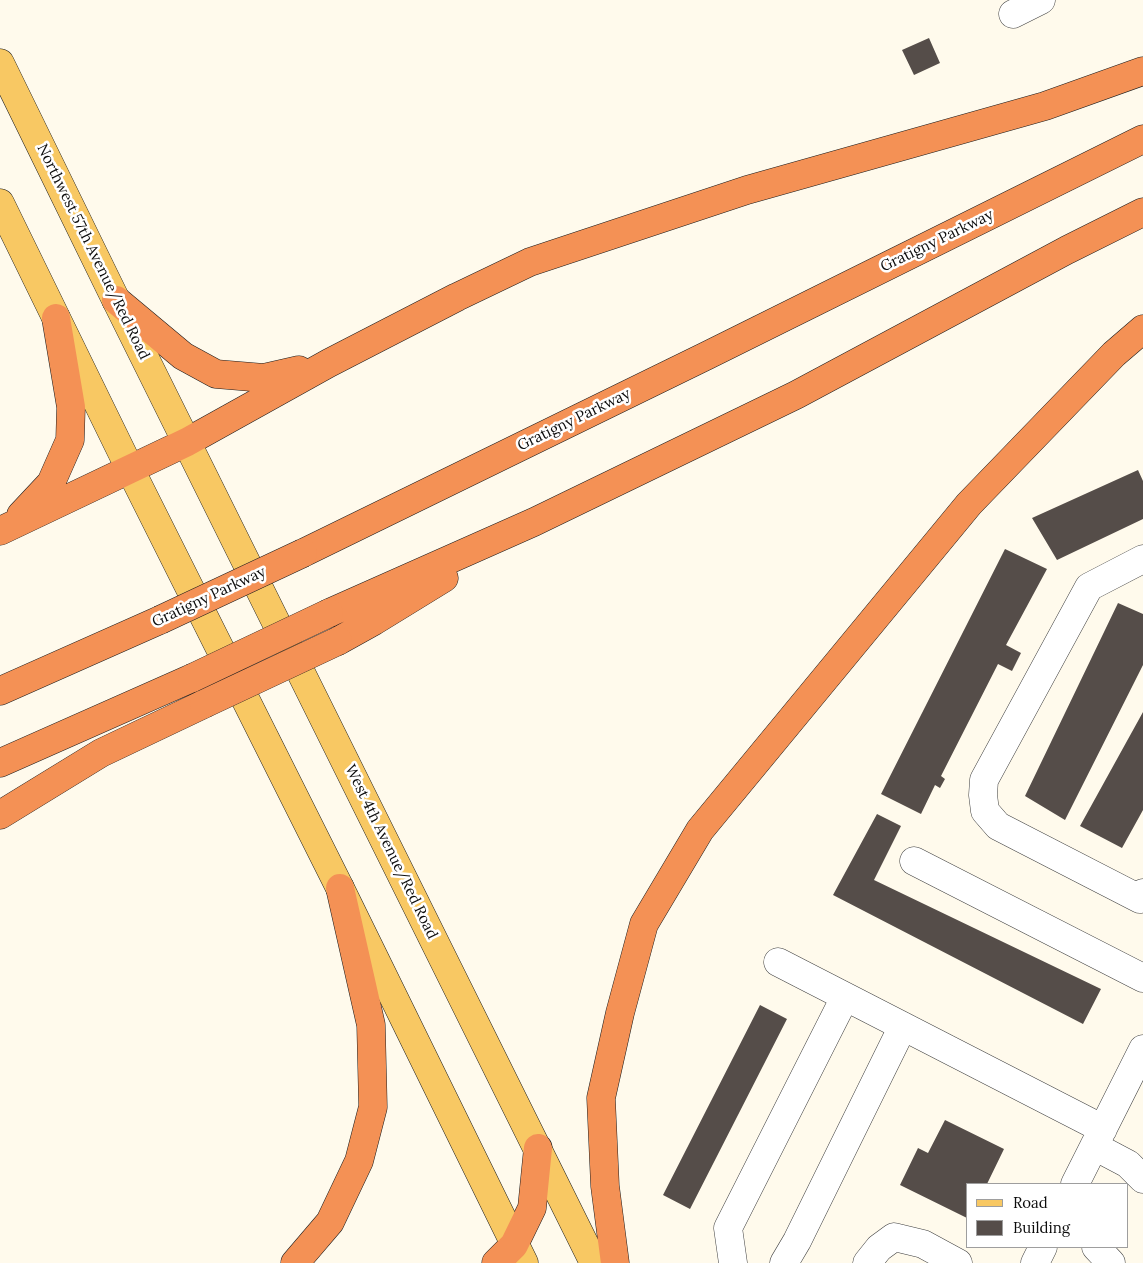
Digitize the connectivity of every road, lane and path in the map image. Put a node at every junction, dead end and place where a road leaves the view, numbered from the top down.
1 (1041, 0) edge
2 (1013, 14) dead end
3 (0, 63) edge
4 (1143, 71) edge
5 (1143, 139) edge
6 (0, 203) edge
7 (1143, 212) edge
8 (116, 300) junction
9 (56, 318) junction
10 (1143, 328) edge
11 (329, 363) junction
12 (187, 442) junction
13 (130, 469) junction
14 (534, 522) junction
15 (5, 529) edge
16 (1143, 559) edge
17 (0, 691) edge
18 (0, 763) edge
19 (0, 816) edge
20 (914, 861) dead end
21 (340, 888) junction
22 (1142, 898) edge
23 (778, 962) dead end
24 (1143, 978) edge
25 (846, 997) junction
26 (903, 1026) junction
27 (1140, 1063) edge
28 (1099, 1138) junction
29 (538, 1148) junction
30 (1143, 1179) edge
31 (1076, 1183) edge
32 (1042, 1248) edge
33 (1097, 1248) edge
34 (511, 1257) edge
35 (295, 1263) edge
36 (594, 1263) edge
37 (615, 1263) edge
38 (733, 1263) edge
39 (784, 1263) edge
40 (867, 1263) edge
41 (957, 1263) edge
42 (1035, 1263) edge
43 (1111, 1263) edge

1 - 2 street
3 - 8 main road, Northwest 57th Avenue/Red Road
4 - 11 highway
5 - 17 highway, Gratigny Parkway, bridge
6 - 9 main road
7 - 14 highway
8 - 11 highway
8 - 12 main road, Northwest 57th Avenue/Red Road
9 - 13 main road
9 - 15 highway
10 - 37 highway
11 - 12 highway
12 - 13 highway
12 - 29 main road, West 4th Avenue/Red Road
13 - 15 highway
13 - 21 main road
14 - 18 highway, bridge
14 - 19 highway, bridge
16 - 22 street
20 - 24 street
21 - 34 main road
21 - 35 highway
23 - 25 street
25 - 26 street
25 - 38 street
26 - 28 street
26 - 39 street
27 - 28 street
28 - 30 street
28 - 31 street
29 - 34 highway
29 - 36 main road, West 4th Avenue/Red Road
32 - 42 street
33 - 43 street
40 - 41 street

